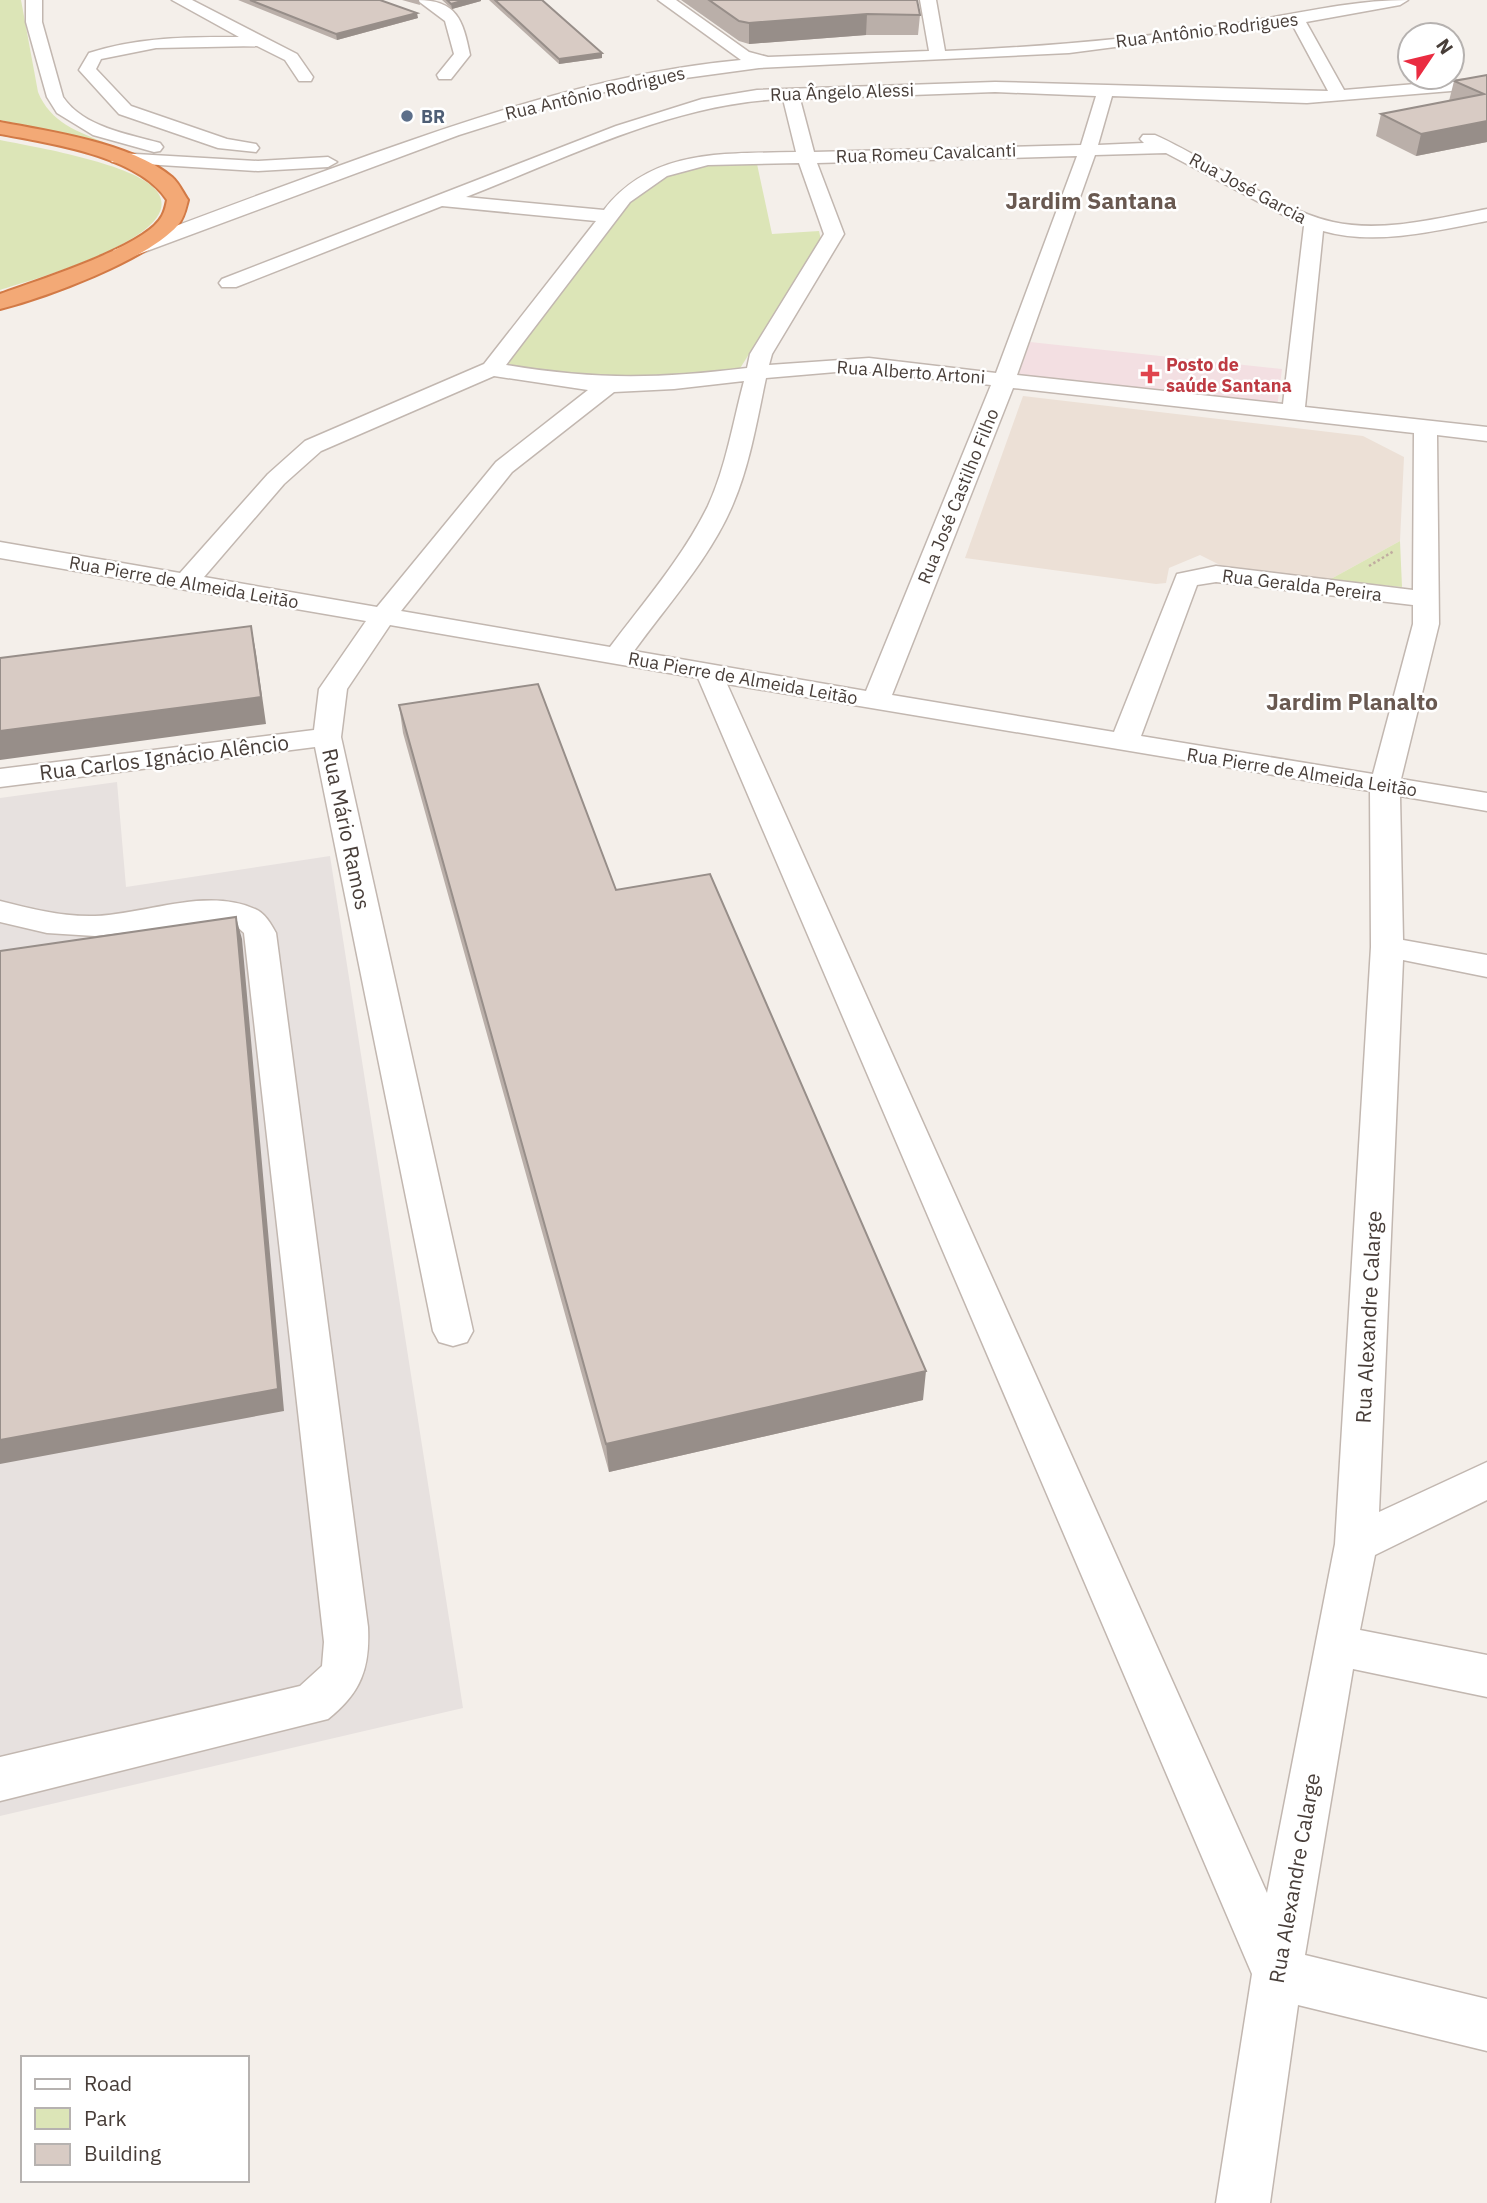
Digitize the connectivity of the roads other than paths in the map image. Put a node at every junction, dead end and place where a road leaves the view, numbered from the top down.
1 (34, 0) edge
2 (180, 0) edge
3 (666, 0) edge
4 (929, 0) edge
5 (1400, 0) edge
6 (1370, 3) edge
7 (422, 7) edge
8 (1297, 20) junction
9 (261, 41) junction
10 (938, 50) junction
11 (825, 53) junction
12 (743, 55) junction
13 (766, 62) junction
14 (446, 75) dead end
15 (305, 77) dead end
16 (1487, 83) edge
17 (1105, 92) junction
18 (790, 94) junction
19 (1339, 96) junction
20 (1111, 126) junction
21 (0, 128) edge
22 (1089, 148) junction
23 (1171, 148) junction
24 (296, 154) dead end
25 (806, 157) junction
26 (118, 158) junction
27 (225, 163) junction
28 (436, 201) junction
29 (244, 205) junction
30 (1487, 215) edge
31 (608, 216) junction
32 (1314, 223) junction
33 (118, 255) junction
34 (58, 279) junction
35 (229, 283) dead end
36 (0, 295) edge
37 (0, 302) edge
38 (492, 369) junction
39 (755, 374) junction
40 (1005, 379) junction
41 (609, 385) junction
42 (1293, 413) junction
43 (1425, 427) junction
44 (1487, 434) edge
45 (0, 550) edge
46 (186, 582) junction
47 (1425, 599) junction
48 (383, 616) junction
49 (617, 656) junction
50 (709, 673) junction
51 (876, 701) junction
52 (327, 737) junction
53 (1124, 743) junction
54 (0, 778) edge
55 (1385, 785) junction
56 (1487, 802) edge
57 (0, 911) edge
58 (95, 926) junction
59 (0, 939) edge
60 (1387, 947) junction
61 (1487, 966) edge
62 (453, 1331) dead end
63 (1487, 1480) edge
64 (1356, 1544) junction
65 (1335, 1645) junction
66 (1487, 1676) edge
67 (0, 1779) edge
68 (1277, 1975) junction
69 (1487, 2025) edge
70 (1243, 2203) edge

1 - 27 street
2 - 9 street
3 - 12 street
4 - 10 street
5 - 6 street, Rua Antônio Rodrigues
6 - 8 street, Rua Antônio Rodrigues
7 - 14 street
8 - 10 street, Rua Antônio Rodrigues
8 - 19 street
9 - 15 street
9 - 24 street
10 - 11 street, Rua Antônio Rodrigues
11 - 12 street, Rua Antônio Rodrigues
11 - 13 street, Rua Antônio Rodrigues
12 - 13 street
12 - 27 street, Rua Antônio Rodrigues
13 - 29 street, Rua Antônio Rodrigues
16 - 19 street, Rua Ângelo Alessi
17 - 18 street, Rua Ângelo Alessi
17 - 19 street, Rua Ângelo Alessi
17 - 20 street, Rua José Castilho Filho
18 - 25 street
18 - 28 street, Rua Ângelo Alessi
20 - 22 street, Rua José Castilho Filho
20 - 23 street, Rua José Garcia
21 - 26 highway
22 - 23 street, Rua Romeu Cavalcanti
22 - 25 street, Rua Romeu Cavalcanti
22 - 40 street, Rua José Castilho Filho
23 - 32 street, Rua José Garcia
25 - 31 street, Rua Romeu Cavalcanti
25 - 39 street
26 - 27 street
26 - 33 highway
27 - 29 street
28 - 31 street
28 - 35 street, Rua Ângelo Alessi
29 - 33 street, Rua Antônio Rodrigues
30 - 32 street, Rua José Garcia
31 - 38 street
32 - 42 street
33 - 34 highway
34 - 36 highway
34 - 37 highway
38 - 41 street, Rua Alberto Artoni
38 - 46 street
39 - 40 street, Rua Alberto Artoni
39 - 41 street, Rua Alberto Artoni
39 - 49 street
40 - 42 street, Rua Alberto Artoni
40 - 51 street, Rua José Castilho Filho
41 - 48 street, Rua Mário Ramos
42 - 43 street, Rua Alberto Artoni
43 - 44 street, Rua Alberto Artoni
43 - 47 street, Rua Alexandre Calarge
45 - 46 street, Rua Pierre de Almeida Leitão
46 - 48 street, Rua Pierre de Almeida Leitão
47 - 53 street, Rua Geralda Pereira
47 - 55 street, Rua Alexandre Calarge
48 - 49 street, Rua Pierre de Almeida Leitão
48 - 52 street, Rua Mário Ramos
49 - 50 street, Rua Pierre de Almeida Leitão
50 - 51 street, Rua Pierre de Almeida Leitão
50 - 68 street
51 - 53 street, Rua Pierre de Almeida Leitão
52 - 54 street, Rua Carlos Ignácio Alêncio
52 - 62 street, Rua Mário Ramos
53 - 55 street, Rua Pierre de Almeida Leitão
55 - 56 street, Rua Pierre de Almeida Leitão
55 - 60 street, Rua Alexandre Calarge
57 - 58 street
58 - 59 street
58 - 67 street
60 - 61 street
60 - 64 street, Rua Alexandre Calarge
63 - 64 street
64 - 65 street, Rua Alexandre Calarge
65 - 66 street
65 - 68 street, Rua Alexandre Calarge
68 - 69 street
68 - 70 street, Rua Alexandre Calarge

